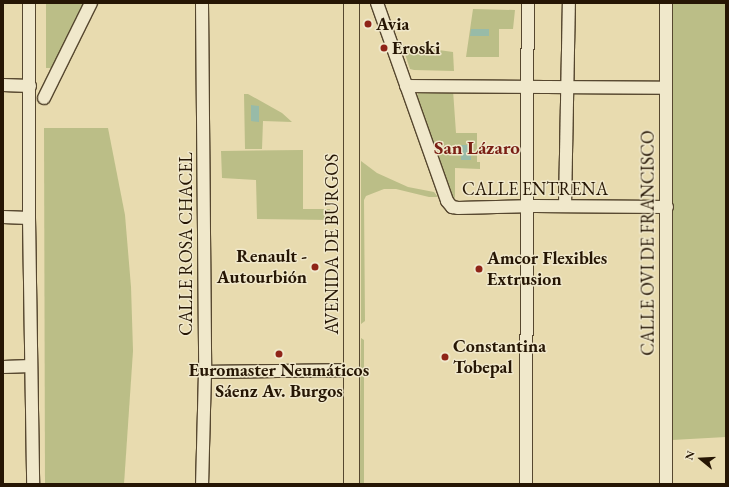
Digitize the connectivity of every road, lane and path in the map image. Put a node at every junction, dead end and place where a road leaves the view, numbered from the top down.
1 (29, 3) edge
2 (91, 3) edge
3 (202, 3) edge
4 (351, 3) edge
5 (377, 3) edge
6 (528, 3) edge
7 (569, 3) edge
8 (666, 3) edge
9 (3, 85) edge
10 (30, 86) junction
11 (406, 86) junction
12 (527, 87) junction
13 (568, 87) junction
14 (666, 88) junction
15 (44, 98) dead end
16 (565, 206) junction
17 (526, 207) junction
18 (667, 207) junction
19 (3, 217) edge
20 (29, 218) junction
21 (31, 366) junction
22 (3, 367) edge
23 (351, 370) junction
24 (205, 372) junction
25 (33, 484) edge
26 (202, 484) edge
27 (352, 484) edge
28 (526, 484) edge
29 (666, 484) edge

1 - 10 street
2 - 15 street
3 - 24 street, CALLE ROSA CHACEL
4 - 23 main road, AVENIDA DE BURGOS
5 - 11 street, CALLE ENTRENA
6 - 12 street
7 - 13 street
8 - 14 street, CALLE OVI DE FRANCISCO
9 - 10 street
10 - 20 street
11 - 12 street
11 - 17 street, CALLE ENTRENA
12 - 13 street
12 - 17 street
13 - 14 street
13 - 16 street
14 - 18 street, CALLE OVI DE FRANCISCO
16 - 17 street, CALLE ENTRENA
16 - 18 street, CALLE ENTRENA
17 - 28 street
18 - 29 street, CALLE OVI DE FRANCISCO
19 - 20 street
20 - 21 street
21 - 22 street
21 - 25 street
23 - 24 street
23 - 27 main road, AVENIDA DE BURGOS
24 - 26 street, CALLE ROSA CHACEL

